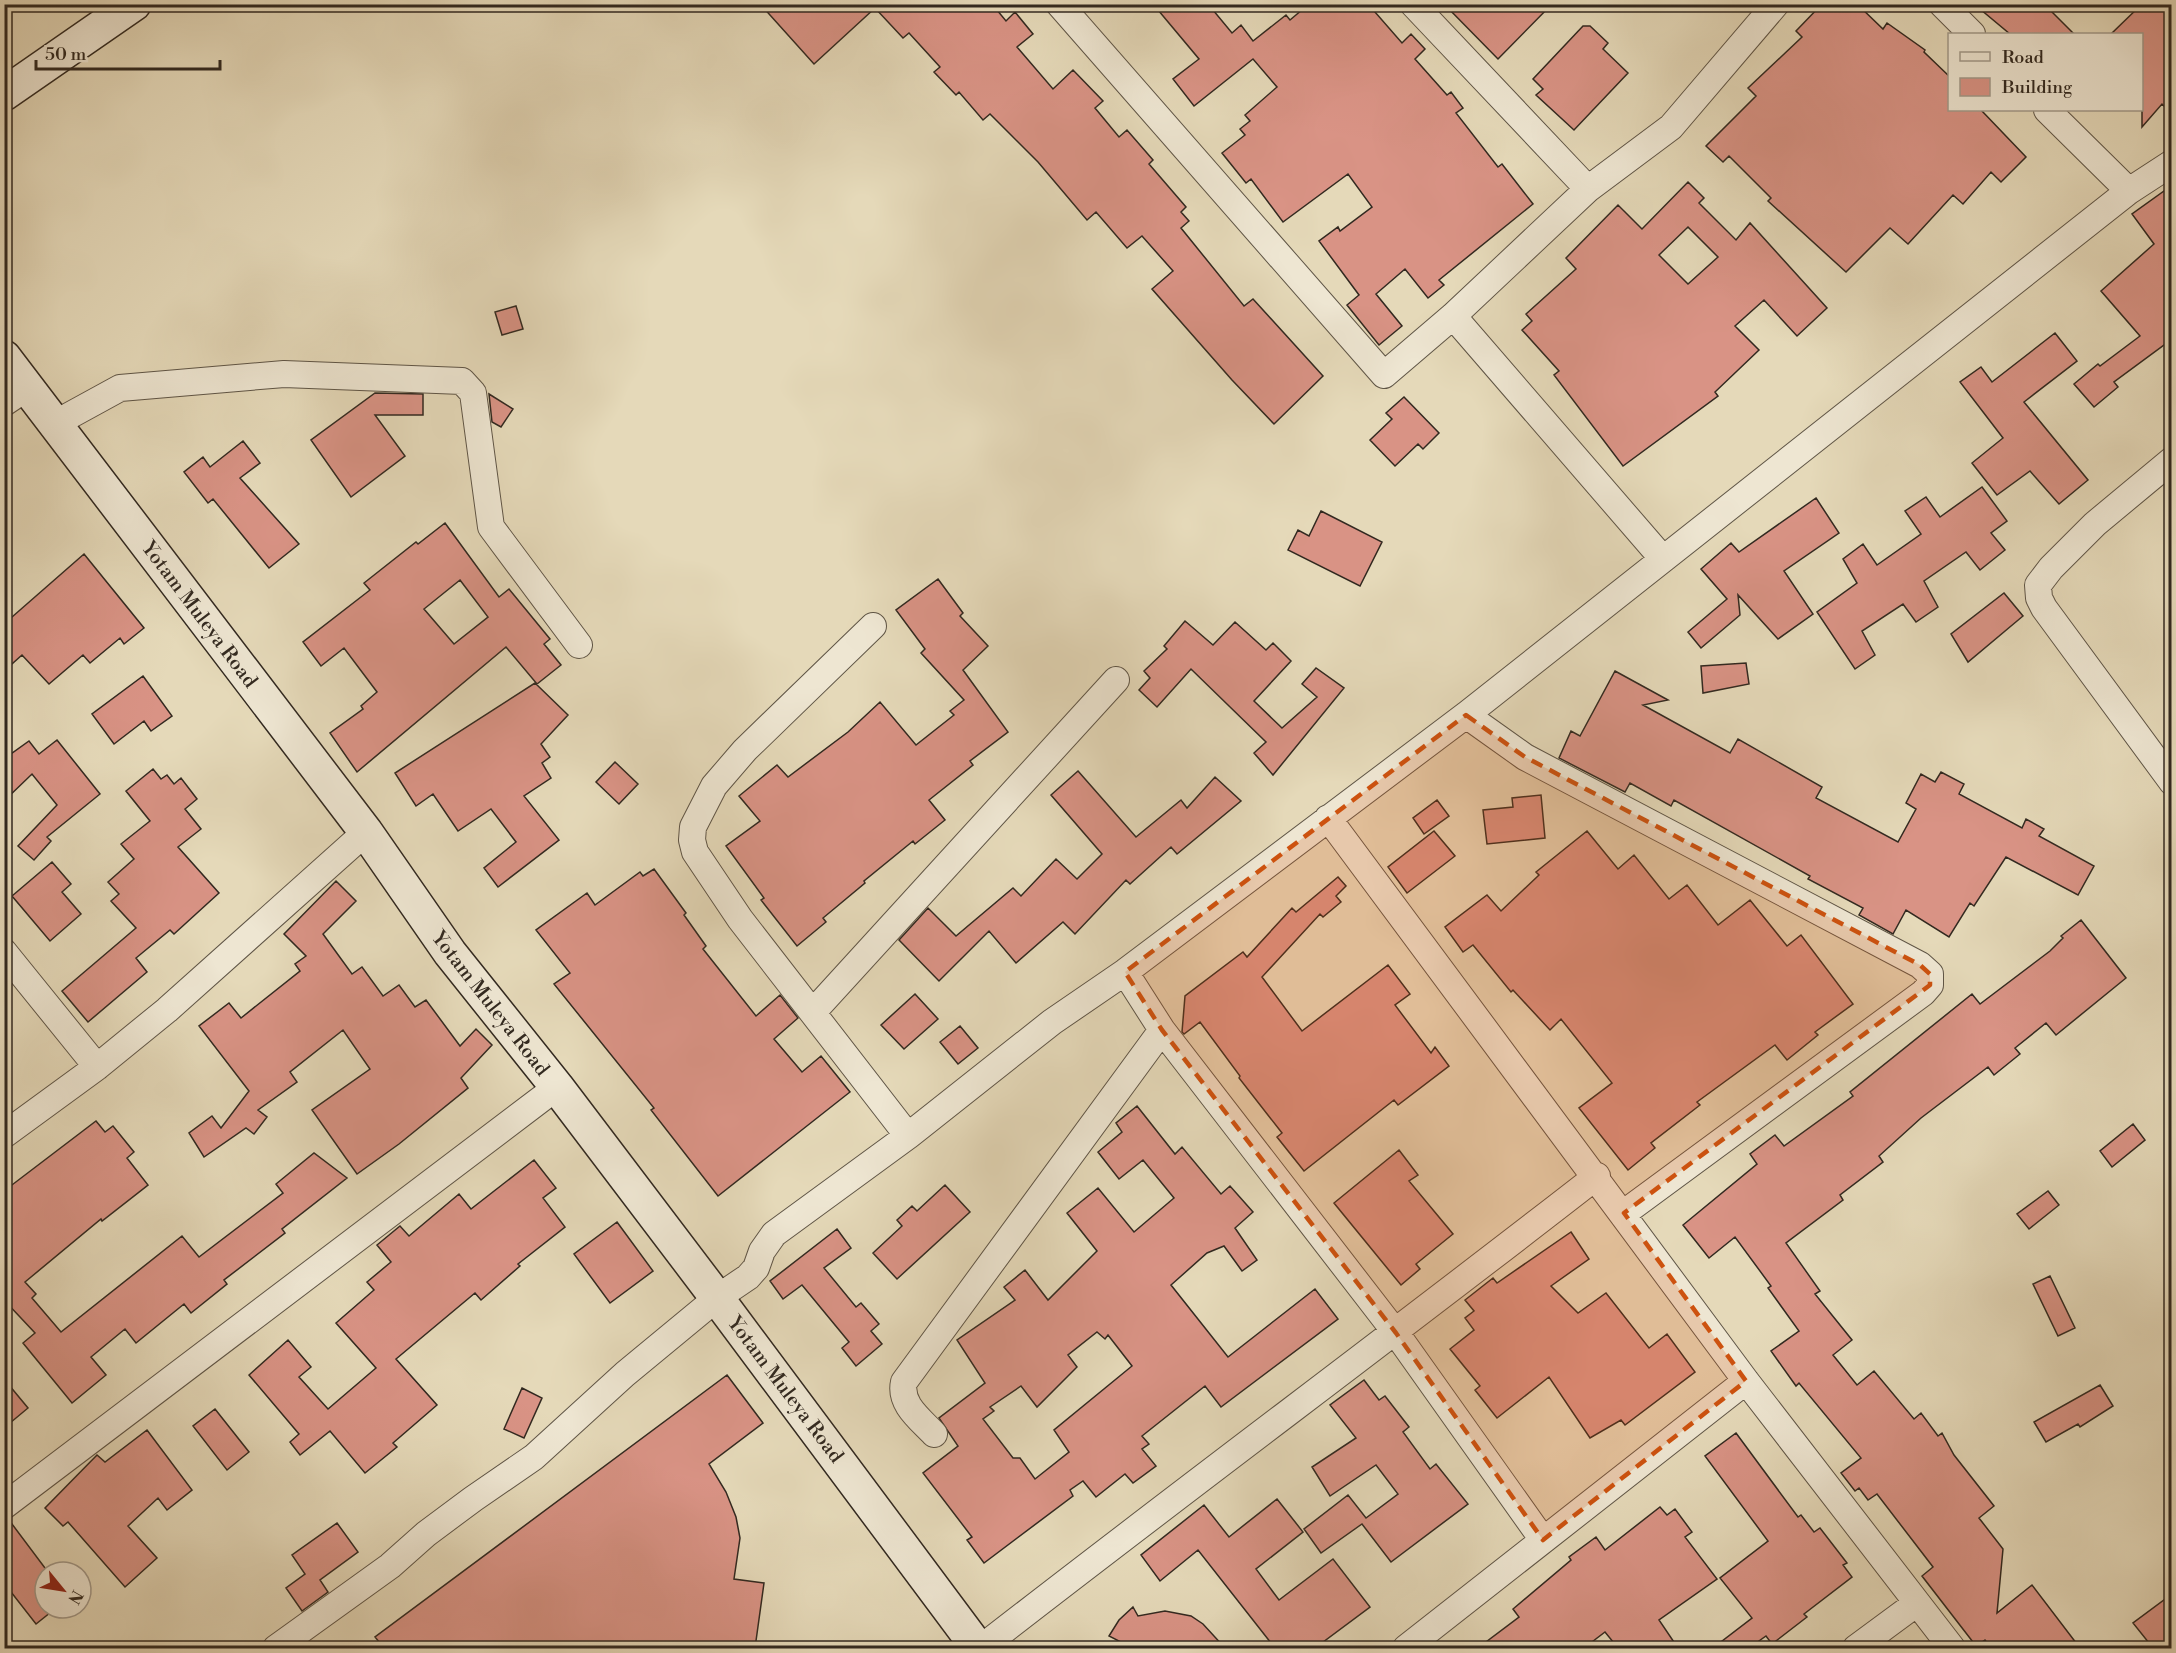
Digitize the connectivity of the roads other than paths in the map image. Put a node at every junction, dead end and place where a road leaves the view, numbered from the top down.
1 (134, 4) edge
2 (1059, 4) edge
3 (1413, 4) edge
4 (1776, 4) edge
5 (1942, 4) edge
6 (1971, 33) edge
7 (4, 94) edge
8 (2048, 111) edge
9 (2172, 162) edge
10 (1588, 189) junction
11 (2129, 191) junction
12 (1453, 316) junction
13 (4, 357) edge
14 (16, 395) edge
15 (56, 423) junction
16 (2172, 460) edge
17 (1663, 559) junction
18 (873, 626) dead end
19 (579, 645) dead end
20 (1116, 680) dead end
21 (1466, 715) junction
22 (2172, 782) edge
23 (1328, 818) junction
24 (366, 832) junction
25 (4, 952) edge
26 (1125, 972) junction
27 (813, 1012) junction
28 (1162, 1030) junction
29 (97, 1067) junction
30 (556, 1087) junction
31 (4, 1135) edge
32 (908, 1136) junction
33 (1597, 1176) junction
34 (1624, 1213) junction
35 (717, 1298) junction
36 (1396, 1333) junction
37 (1746, 1381) junction
38 (934, 1434) dead end
39 (4, 1506) edge
40 (1543, 1539) junction
41 (1917, 1603) junction
42 (1432, 1641) edge
43 (276, 1648) edge
44 (980, 1648) edge
45 (1406, 1648) edge
46 (1856, 1648) edge
47 (1952, 1648) edge

1 - 7 street
2 - 12 street
3 - 10 street
4 - 10 street
5 - 6 street
8 - 11 street
9 - 11 street
10 - 12 street
11 - 17 street
12 - 17 street
13 - 14 street, Yotam Muleya Road
14 - 15 street, Yotam Muleya Road
15 - 19 street
15 - 24 street, Yotam Muleya Road
16 - 22 street
17 - 21 street
18 - 27 street
20 - 27 street
21 - 23 street
21 - 34 street
23 - 26 street
23 - 33 street
24 - 29 street
24 - 30 street, Yotam Muleya Road
25 - 29 street
26 - 28 street
26 - 32 street
27 - 32 street
28 - 36 street
28 - 38 street
29 - 31 street
30 - 35 street, Yotam Muleya Road
30 - 39 street
32 - 35 street
33 - 34 street
33 - 36 street
34 - 37 street
35 - 43 street
35 - 44 street, Yotam Muleya Road
36 - 40 street
36 - 44 street
37 - 40 street
37 - 41 street
40 - 42 street
41 - 46 street
41 - 47 street
42 - 45 street

